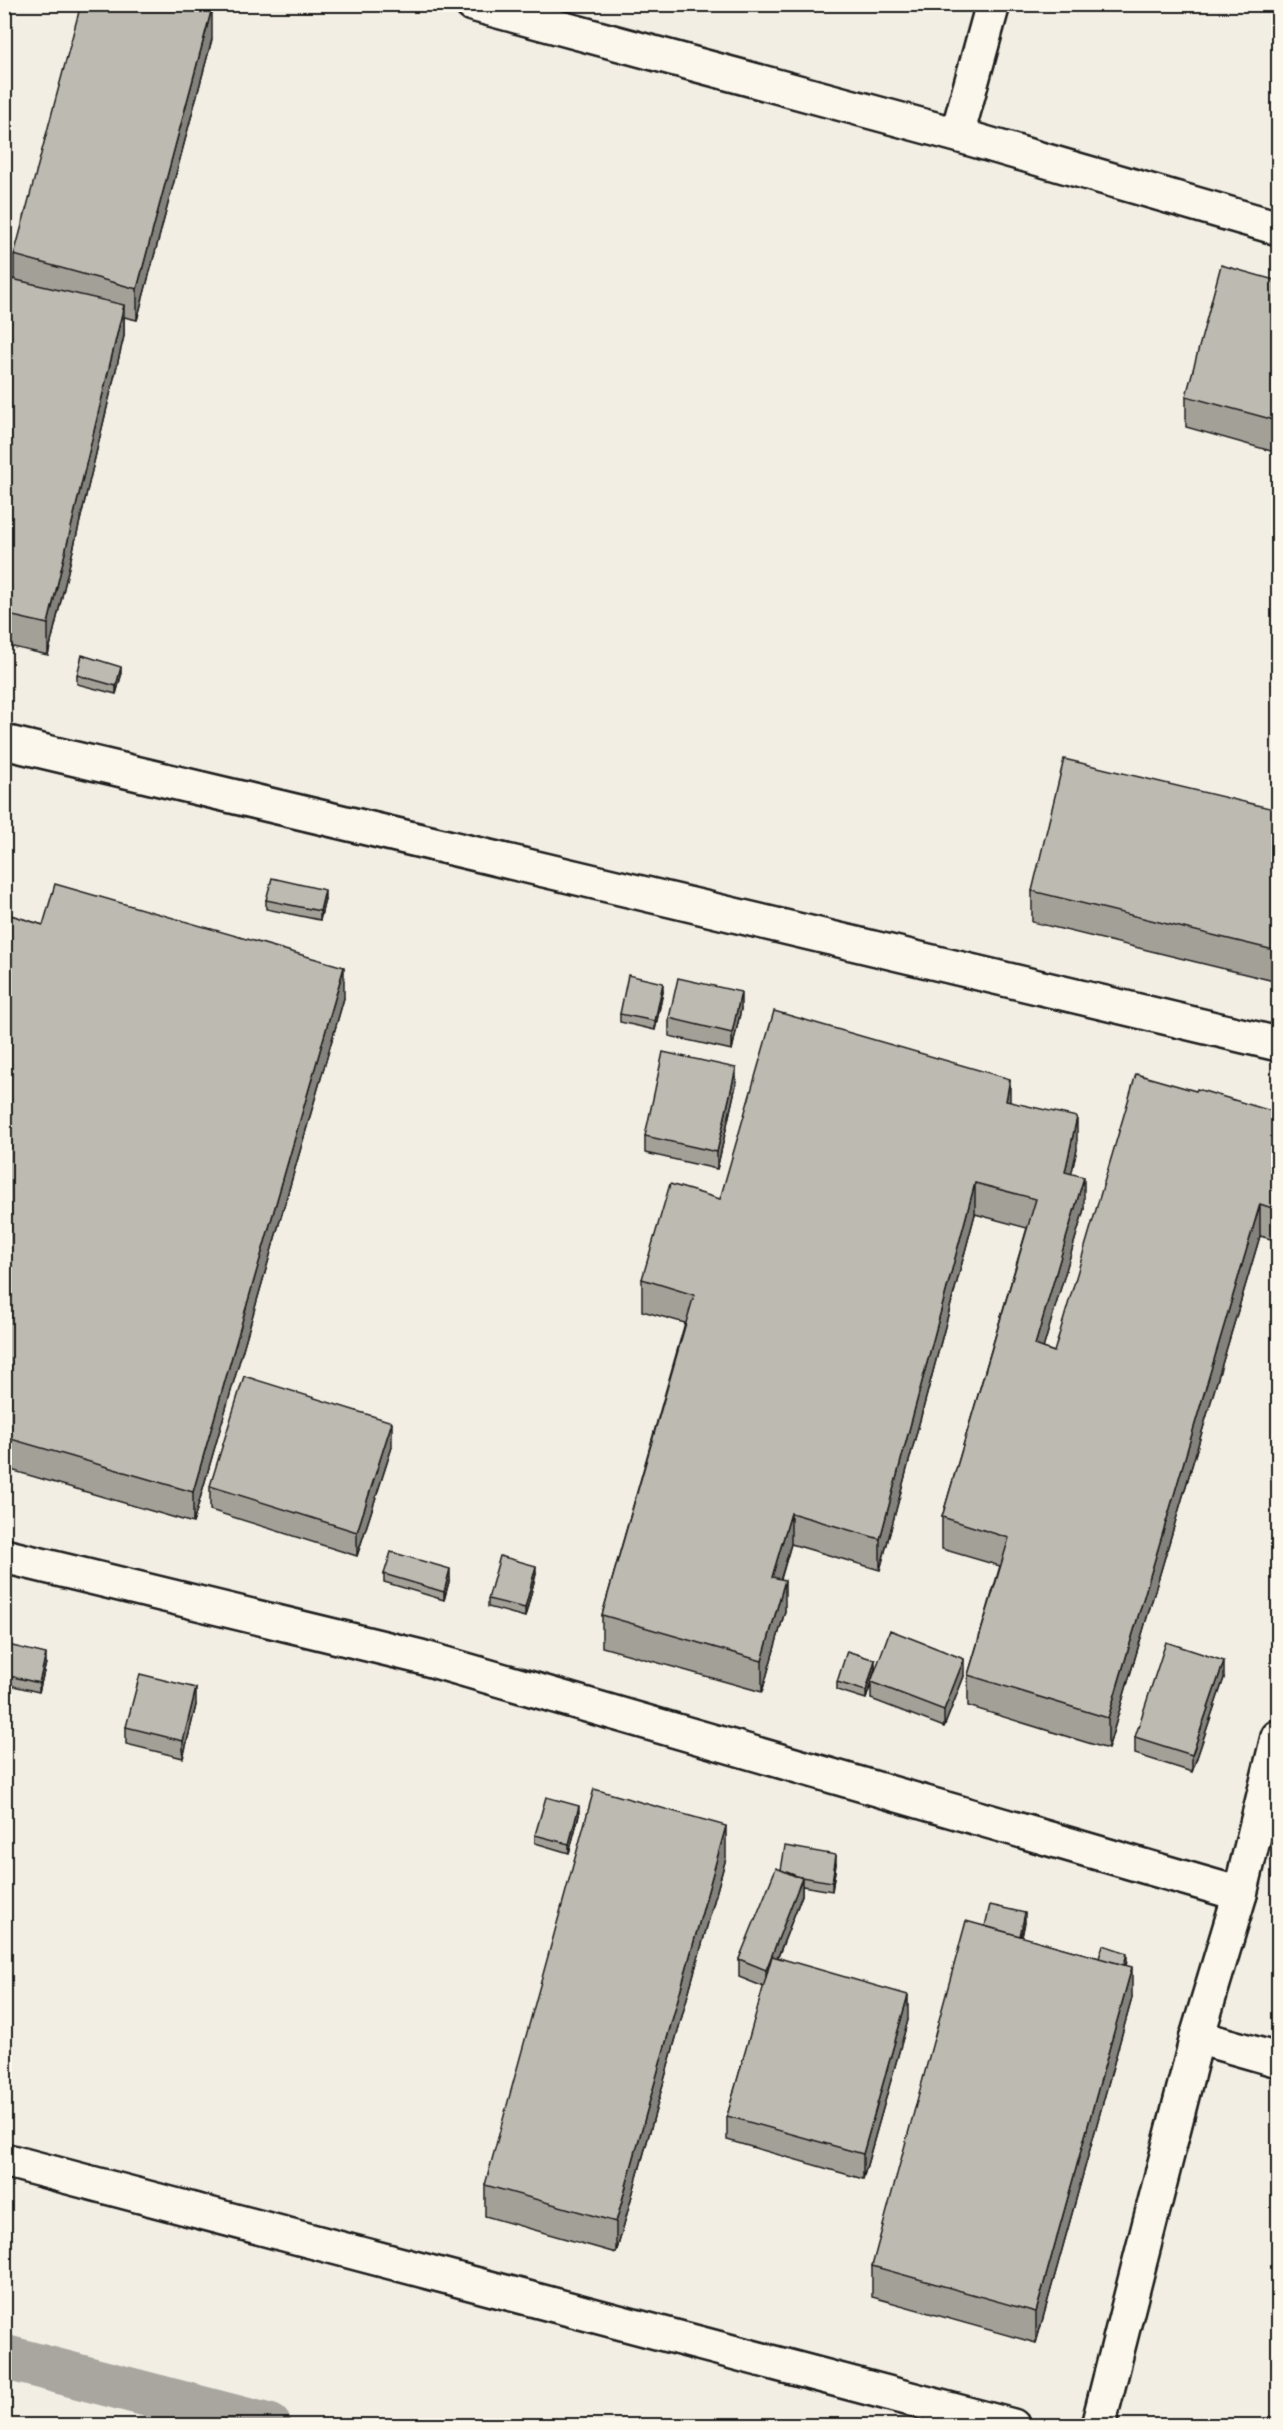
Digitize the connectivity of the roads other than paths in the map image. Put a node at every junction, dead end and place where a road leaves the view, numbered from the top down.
1 (472, 4) edge
2 (993, 4) edge
3 (957, 135) junction
4 (1278, 228) edge
5 (4, 742) edge
6 (1278, 1044) edge
7 (4, 1556) edge
8 (1278, 1737) edge
9 (1240, 1894) junction
10 (1197, 2037) junction
11 (1278, 2060) edge
12 (4, 2160) edge
13 (1013, 2426) edge
14 (1098, 2426) edge

1 - 3 street
2 - 3 street
3 - 4 street
5 - 6 street
7 - 9 street
8 - 9 street
9 - 10 street
10 - 11 street
10 - 14 street
12 - 13 street

